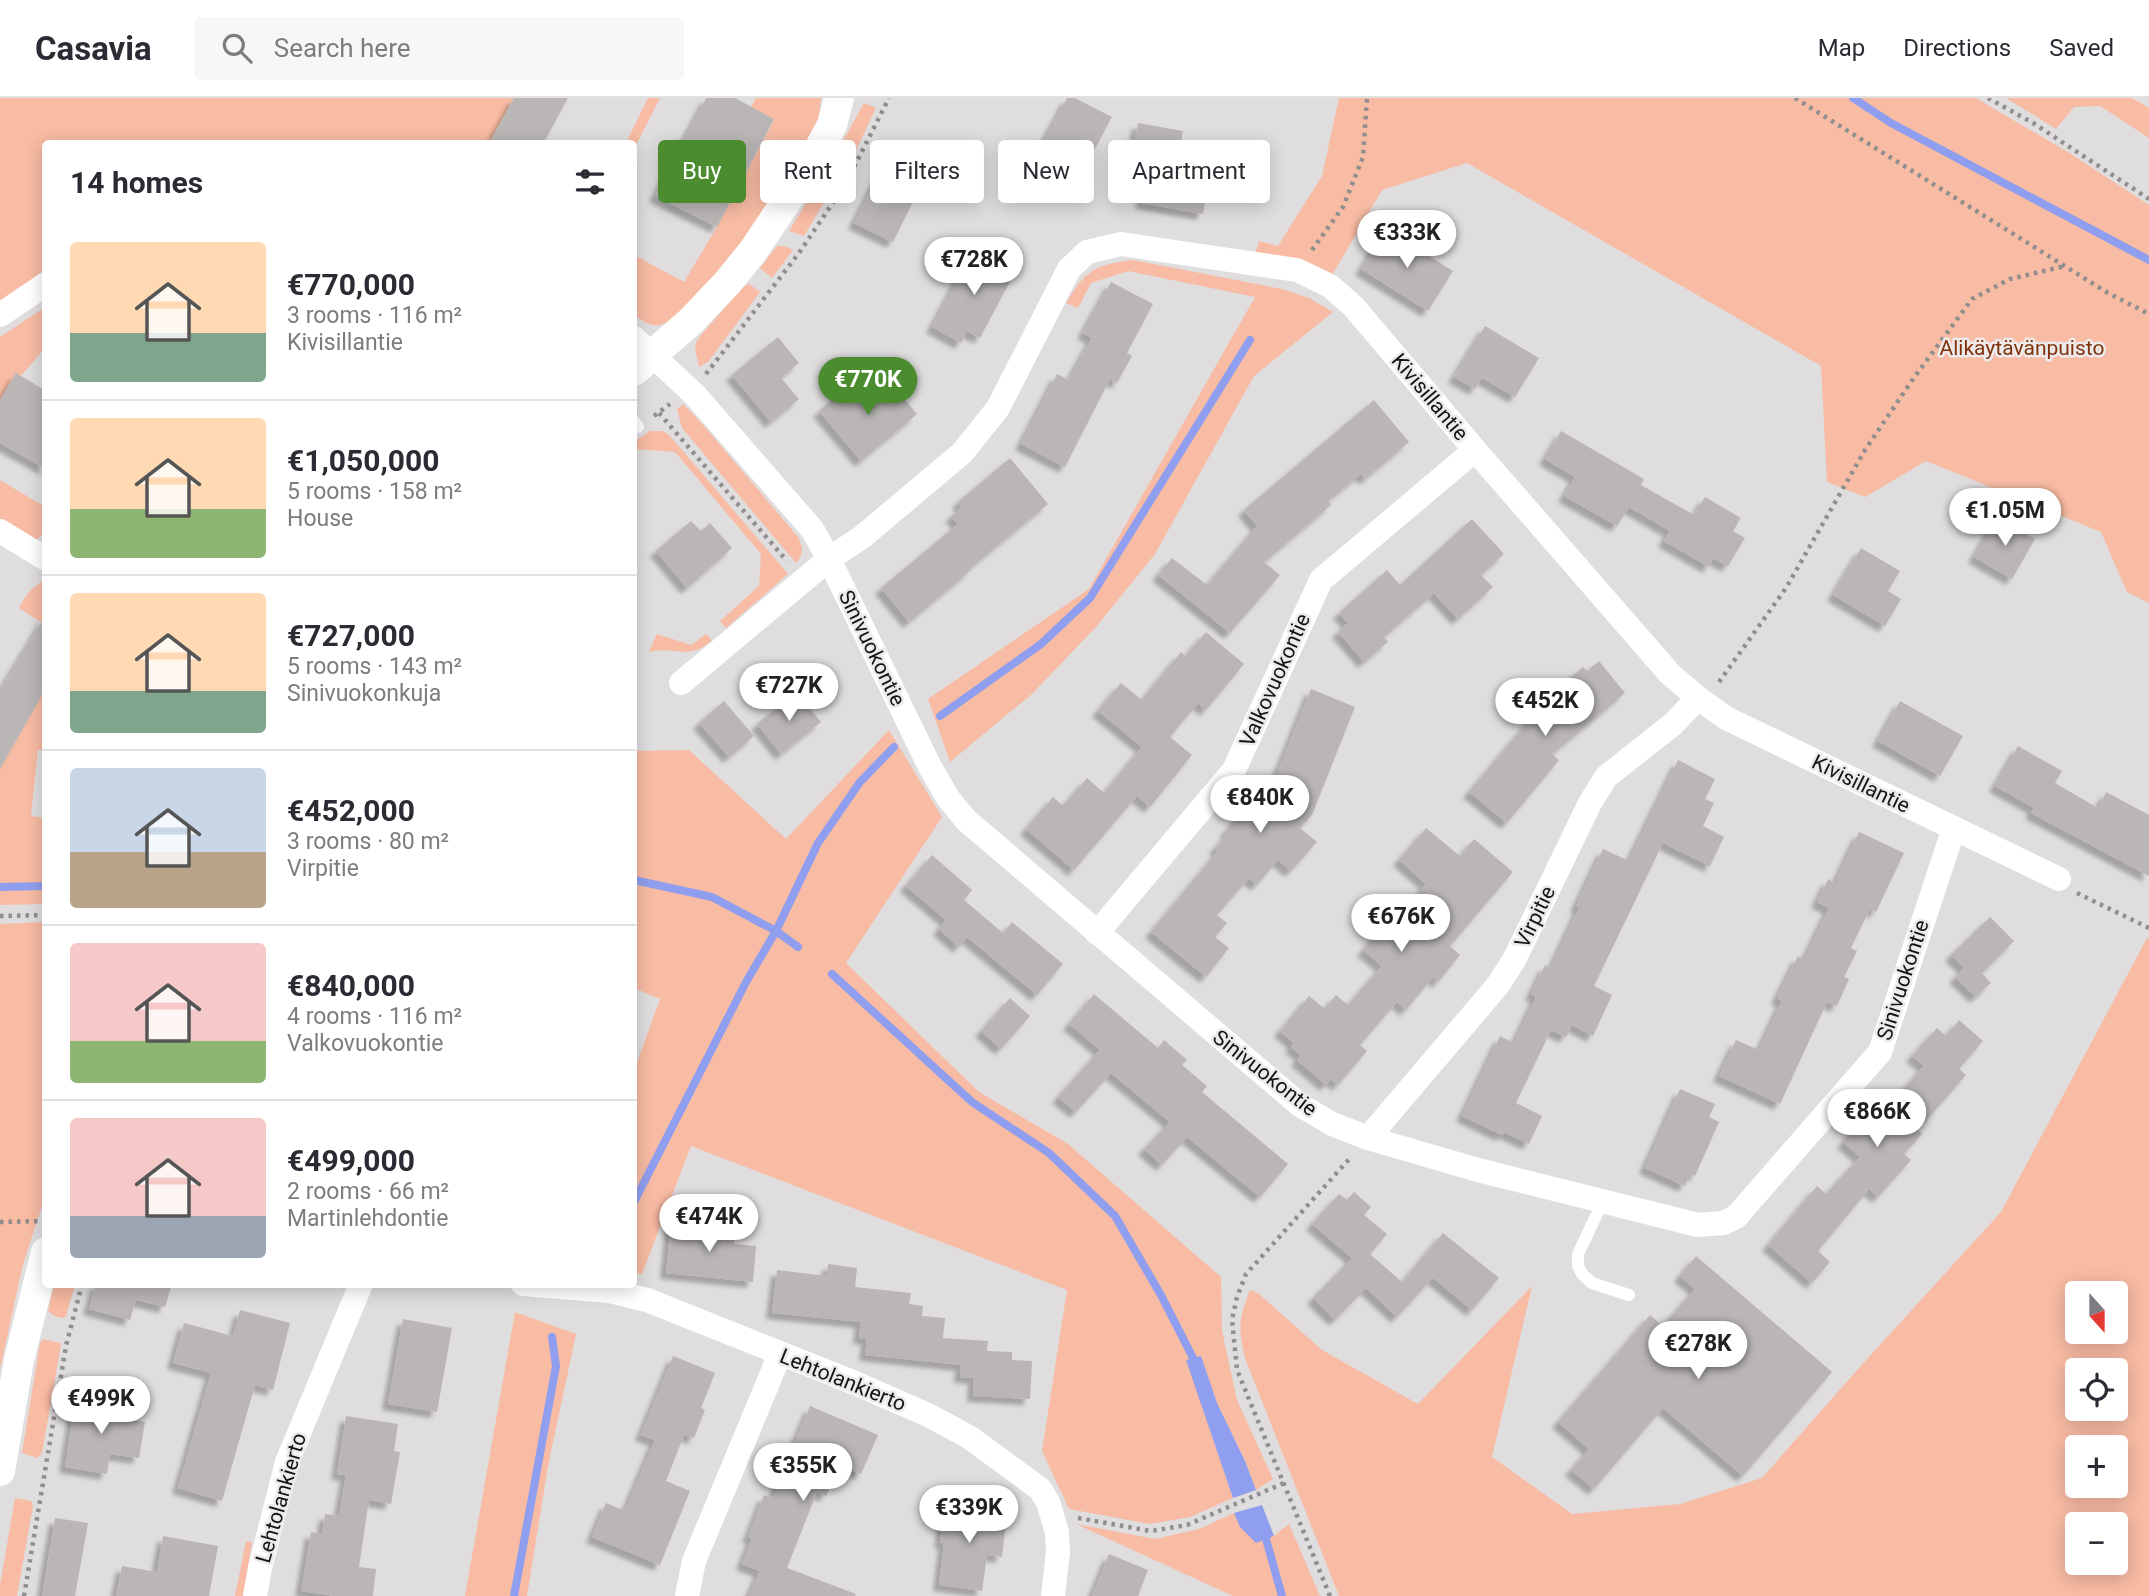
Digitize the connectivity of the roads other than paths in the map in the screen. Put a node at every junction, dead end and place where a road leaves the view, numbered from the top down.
1 (839, 98) edge
2 (42, 287) edge
3 (0, 315) edge
4 (640, 355) edge
5 (1475, 450) junction
6 (0, 531) edge
7 (42, 557) edge
8 (829, 559) junction
9 (681, 682) dead end
10 (1700, 700) junction
11 (1954, 828) junction
12 (2059, 879) road end
13 (1097, 933) junction
14 (1368, 1138) junction
15 (1603, 1201) junction
16 (42, 1268) edge
17 (359, 1288) edge
18 (573, 1288) edge
19 (1629, 1295) dead end
20 (780, 1354) junction
21 (0, 1471) edge
22 (255, 1596) edge
23 (687, 1596) edge
24 (1053, 1596) edge

1 - 4 street
2 - 3 street
4 - 8 street, Sinivuokontie
5 - 8 street, Kivisillantie
5 - 10 street, Kivisillantie
5 - 13 street, Valkovuokontie
6 - 7 street
8 - 9 street, Kivisillantie
8 - 13 street, Sinivuokontie
10 - 11 street, Kivisillantie
10 - 14 street, Virpitie
11 - 12 street, Kivisillantie
11 - 15 street, Sinivuokontie
13 - 14 street, Sinivuokontie
14 - 15 street, Sinivuokontie
15 - 19 lane
16 - 21 street
17 - 22 street, Lehtolankierto
18 - 20 street, Lehtolankierto
20 - 23 street
20 - 24 street, Lehtolankierto

